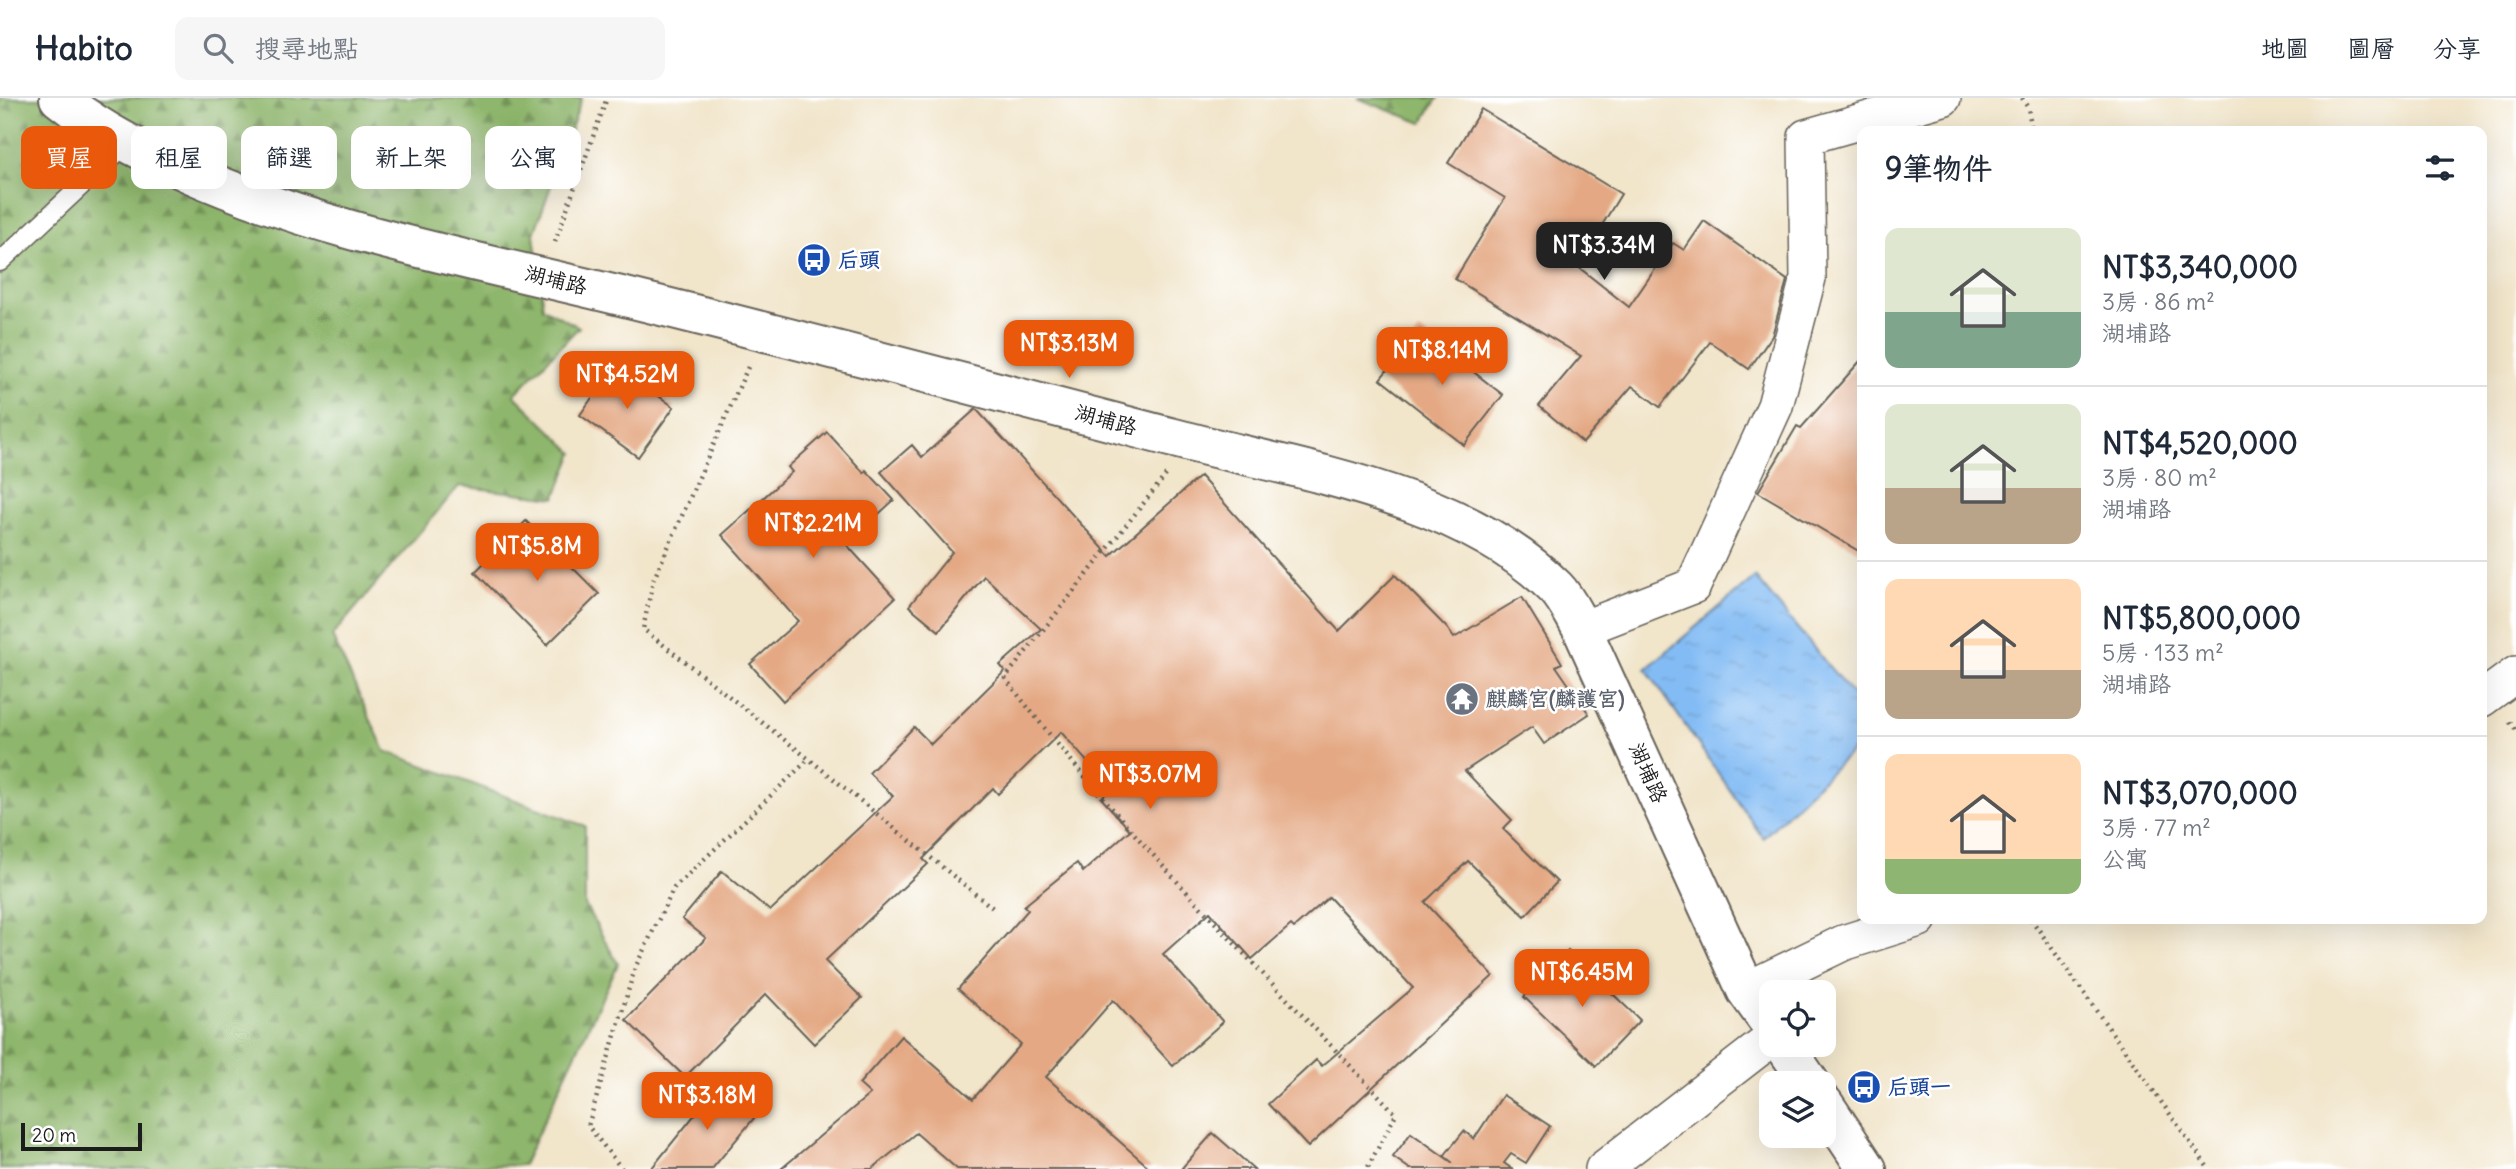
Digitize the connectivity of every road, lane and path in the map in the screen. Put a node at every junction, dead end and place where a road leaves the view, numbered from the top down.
1 (59, 98) edge
2 (607, 98) edge
3 (1942, 98) edge
4 (2022, 98) edge
5 (2031, 126) edge
6 (126, 144) junction
7 (0, 262) edge
8 (543, 276) junction
9 (764, 331) junction
10 (1192, 443) junction
11 (1582, 629) junction
12 (2516, 674) edge
13 (2487, 694) edge
14 (809, 759) junction
15 (994, 909) dead end
16 (1903, 924) edge
17 (2035, 924) edge
18 (1746, 990) junction
19 (1759, 1009) edge
20 (1759, 1048) edge
21 (1836, 1122) edge
22 (622, 1169) edge
23 (1367, 1169) edge
24 (1603, 1169) edge
25 (1867, 1169) edge
26 (2210, 1169) edge

1 - 6 main road, 湖埔路
2 - 8 path
3 - 11 street
4 - 5 path
6 - 7 lane
6 - 8 main road, 湖埔路
8 - 9 main road, 湖埔路
9 - 10 main road, 湖埔路
9 - 14 path
10 - 11 main road, 湖埔路
10 - 23 path
11 - 18 main road, 湖埔路
12 - 13 street
14 - 15 path
14 - 22 path
16 - 18 street
17 - 26 path
18 - 19 main road, 湖埔路
20 - 24 street
21 - 25 main road

